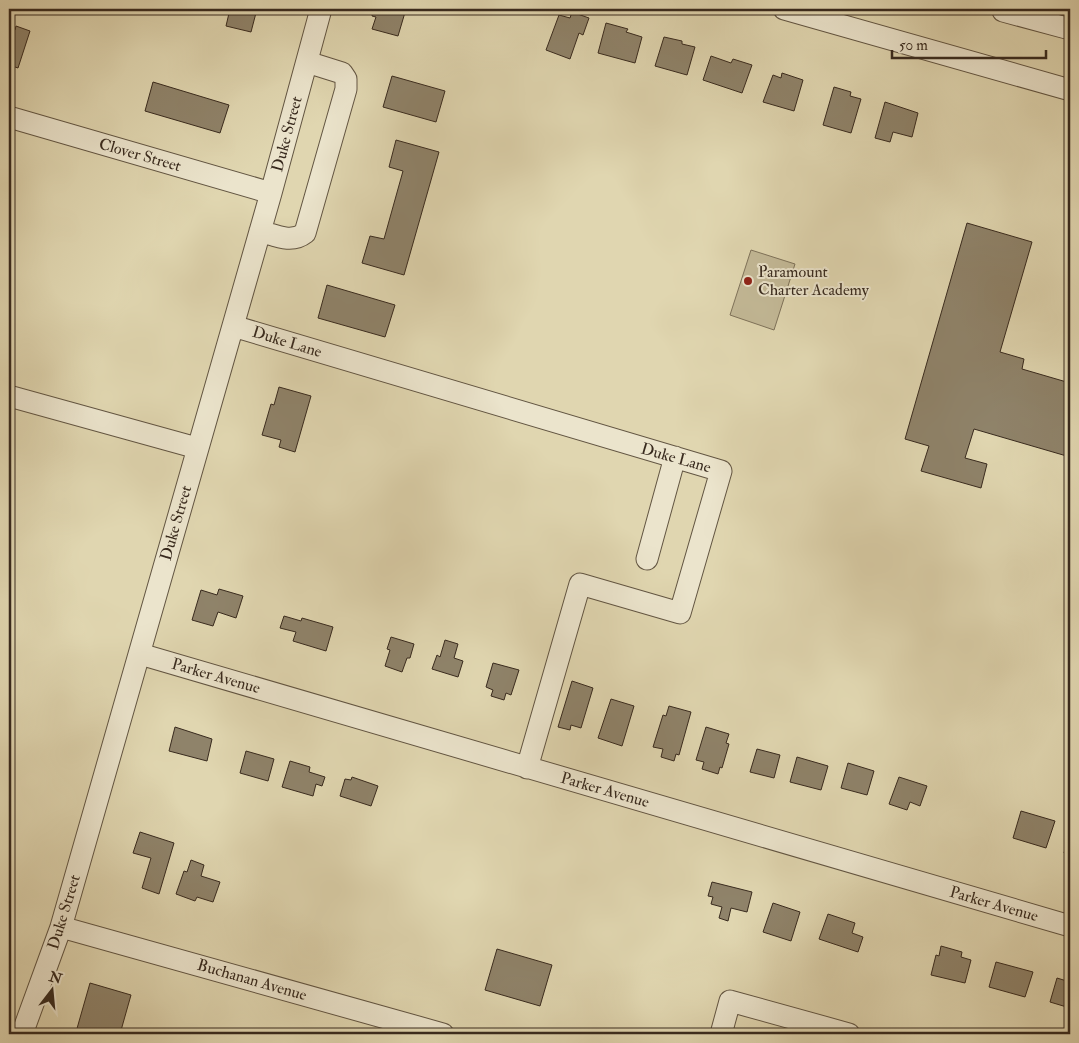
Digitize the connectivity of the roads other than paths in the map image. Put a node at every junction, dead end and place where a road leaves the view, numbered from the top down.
1 (321, 9) edge
2 (784, 9) edge
3 (1003, 10) dead end
4 (1070, 29) edge
5 (307, 62) junction
6 (1070, 90) edge
7 (9, 117) edge
8 (271, 193) junction
9 (260, 231) junction
10 (233, 326) junction
11 (9, 396) edge
12 (197, 448) junction
13 (675, 457) junction
14 (647, 560) dead end
15 (140, 654) junction
16 (527, 768) junction
17 (61, 926) junction
18 (1070, 926) edge
19 (22, 1034) edge
20 (443, 1034) edge
21 (721, 1034) edge
22 (849, 1034) edge

1 - 5 street, Duke Street
2 - 6 street
3 - 4 street
5 - 8 street, Duke Street
5 - 9 street
7 - 8 street, Clover Street
8 - 9 street, Duke Street
9 - 10 street, Duke Street
10 - 12 street, Duke Street
10 - 13 street, Duke Lane
11 - 12 street
12 - 15 street, Duke Street
13 - 14 street
13 - 16 street, Duke Lane
15 - 16 street, Parker Avenue
15 - 17 street, Duke Street
16 - 18 street, Parker Avenue
17 - 19 street, Duke Street
17 - 20 street, Buchanan Avenue
21 - 22 street

